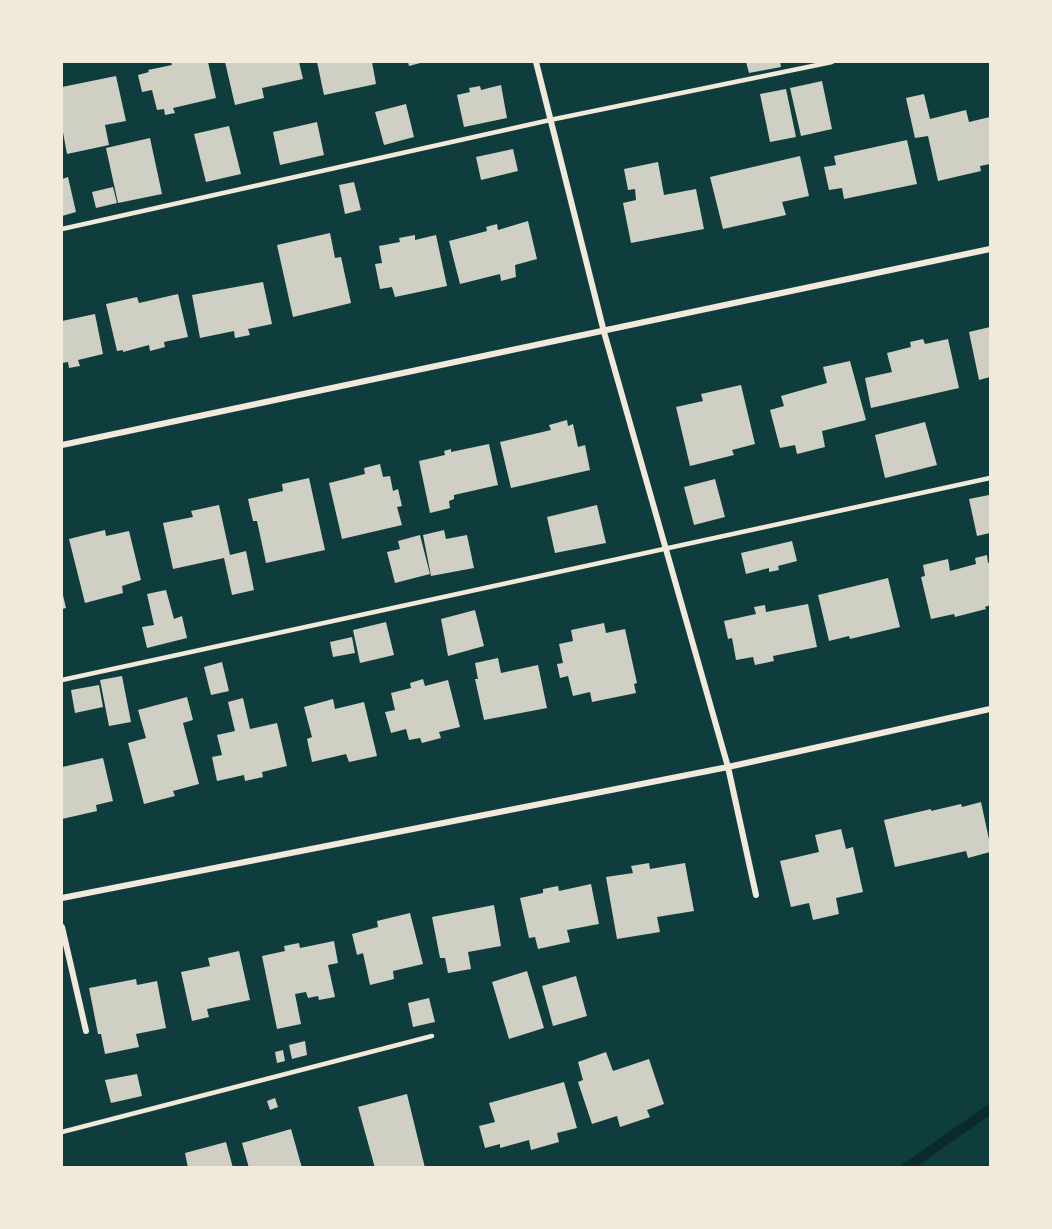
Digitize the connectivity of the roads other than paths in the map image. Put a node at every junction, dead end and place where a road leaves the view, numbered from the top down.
1 (536, 62) edge
2 (832, 62) edge
3 (550, 120) junction
4 (62, 229) edge
5 (990, 249) edge
6 (604, 332) junction
7 (62, 445) edge
8 (990, 478) edge
9 (666, 550) junction
10 (62, 680) edge
11 (990, 709) edge
12 (728, 767) junction
13 (756, 895) dead end
14 (62, 898) edge
15 (62, 927) edge
16 (86, 1031) dead end
17 (432, 1036) dead end
18 (62, 1132) edge

1 - 3 street
2 - 3 lane
3 - 4 lane
3 - 6 street
5 - 6 street
6 - 7 street
6 - 9 street
8 - 9 lane
9 - 10 lane
9 - 12 street
11 - 12 street
12 - 13 street
12 - 14 street
15 - 16 street
17 - 18 lane

